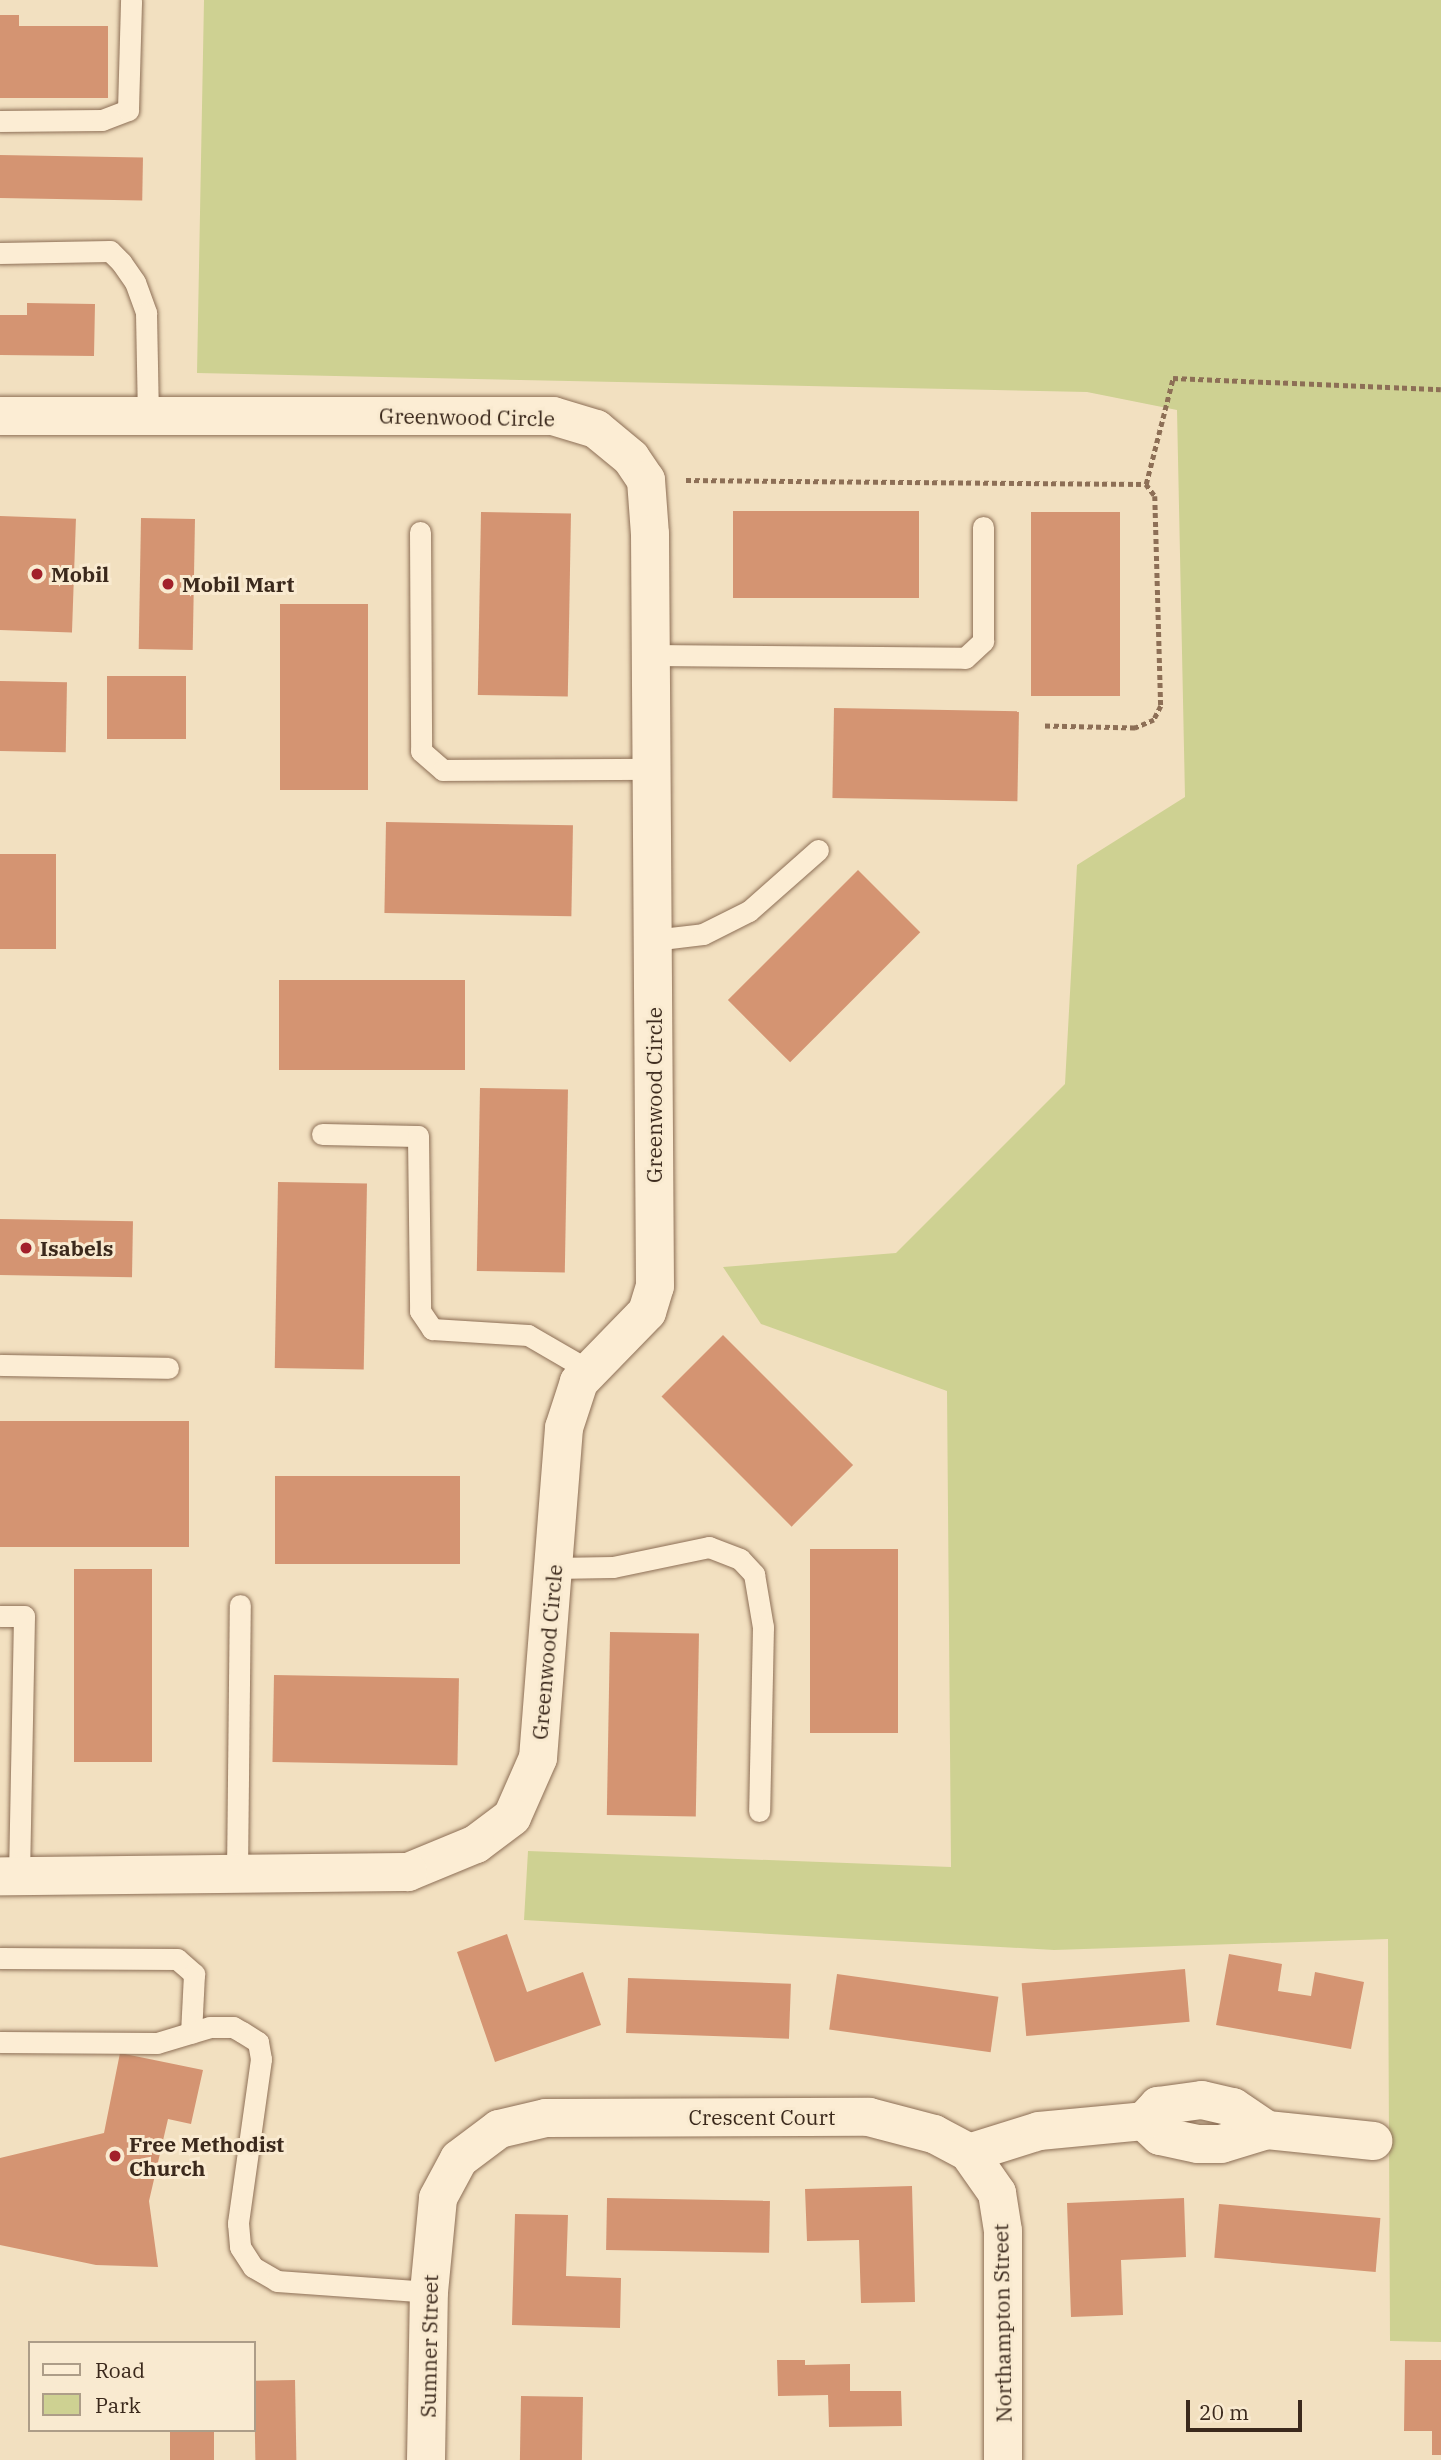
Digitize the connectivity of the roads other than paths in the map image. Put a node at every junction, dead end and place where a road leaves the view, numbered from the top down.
1 (131, 0) edge
2 (0, 121) edge
3 (0, 253) edge
4 (0, 415) edge
5 (148, 415) junction
6 (983, 527) dead end
7 (420, 532) dead end
8 (651, 655) junction
9 (651, 769) junction
10 (818, 850) dead end
11 (653, 940) junction
12 (322, 1134) dead end
13 (0, 1366) edge
14 (168, 1368) dead end
15 (590, 1371) junction
16 (553, 1568) junction
17 (240, 1605) dead end
18 (0, 1616) edge
19 (759, 1811) dead end
20 (237, 1874) junction
21 (9, 1876) edge
22 (0, 1958) edge
23 (191, 2033) junction
24 (0, 2042) edge
25 (1374, 2141) dead end
26 (969, 2153) junction
27 (433, 2232) joint
28 (429, 2292) junction
29 (426, 2460) edge
30 (1003, 2460) edge

1 - 2 lane
3 - 5 lane
4 - 5 street, Greenwood Circle
5 - 8 street, Greenwood Circle
6 - 8 lane
7 - 9 lane
8 - 9 street, Greenwood Circle
9 - 11 street, Greenwood Circle
10 - 11 lane
11 - 15 street, Greenwood Circle
12 - 15 lane
13 - 14 lane
15 - 16 street, Greenwood Circle
16 - 19 lane
16 - 20 street, Greenwood Circle
17 - 20 lane
18 - 21 lane
20 - 21 street, Greenwood Circle
22 - 23 lane
23 - 24 lane
23 - 28 lane
25 - 26 street
26 - 27 street, Crescent Court
26 - 30 street, Northampton Street
27 - 28 street, Sumner Street
28 - 29 street, Sumner Street

